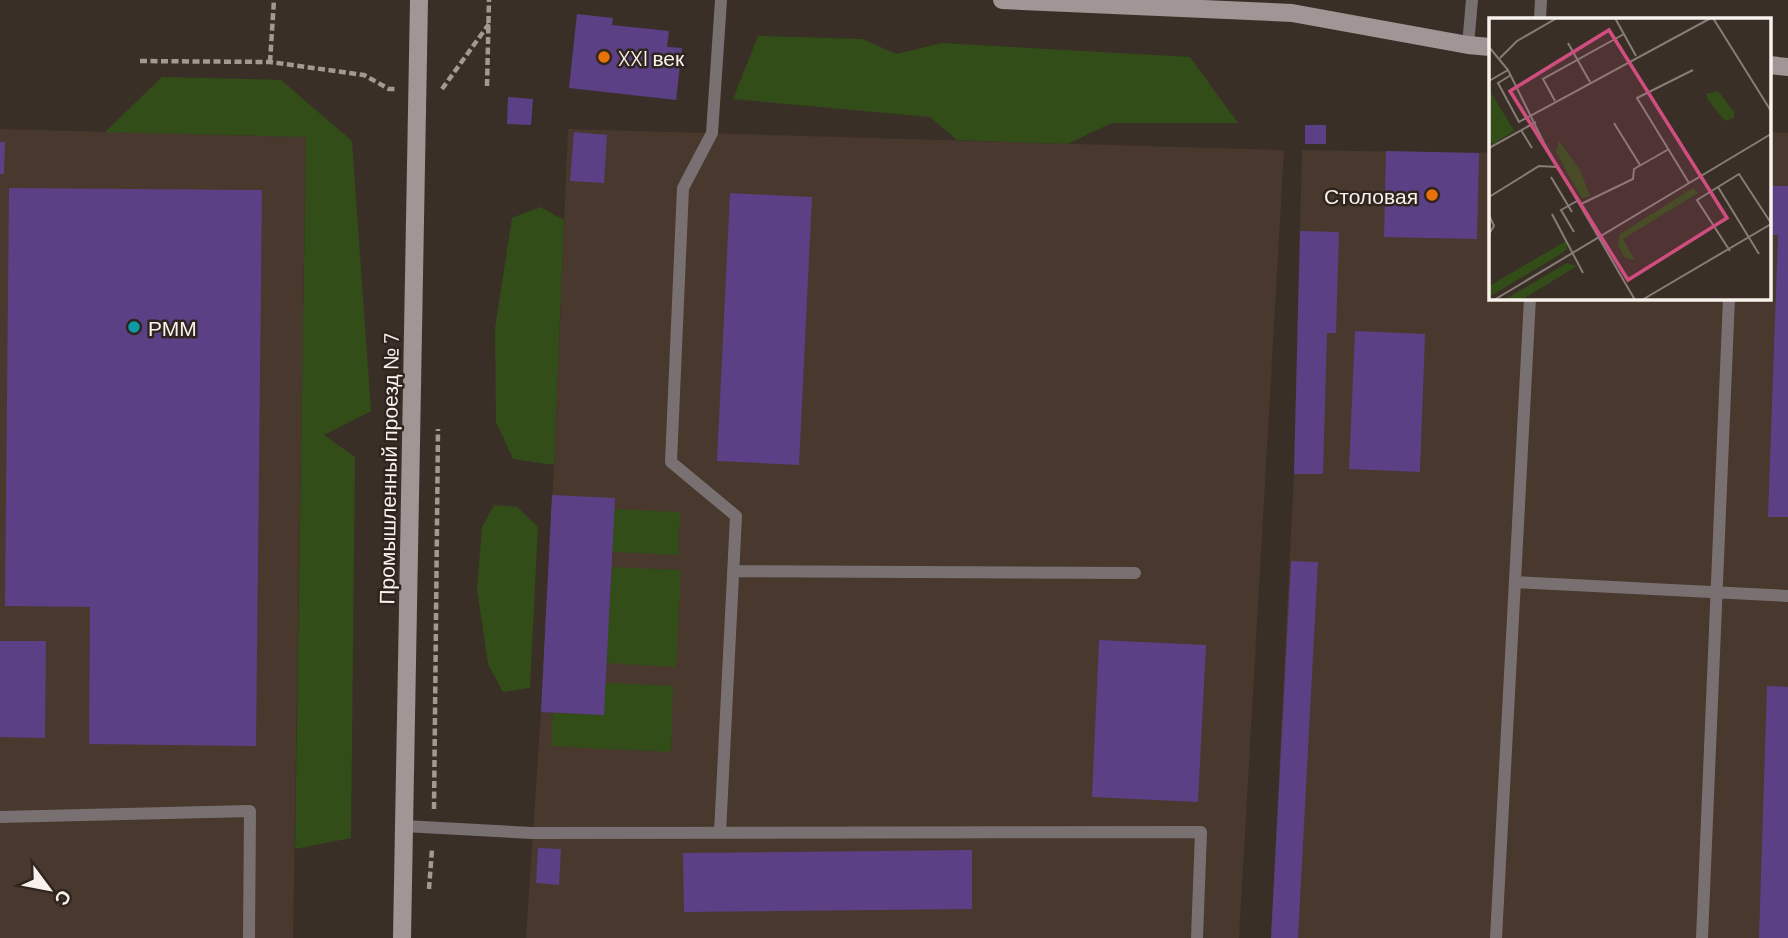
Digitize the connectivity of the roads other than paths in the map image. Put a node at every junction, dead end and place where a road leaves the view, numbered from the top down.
1 (419, 0) edge
2 (721, 0) edge
3 (1002, 0) edge
4 (1472, 0) edge
5 (1541, 0) edge
6 (1076, 2) edge
7 (1540, 18) edge
8 (1468, 45) junction
9 (1489, 47) edge
10 (1770, 65) edge
11 (1788, 66) edge
12 (1530, 299) edge
13 (1729, 299) edge
14 (733, 571) junction
15 (1135, 573) dead end
16 (1515, 583) junction
17 (1717, 593) junction
18 (1788, 596) edge
19 (0, 817) edge
20 (404, 825) junction
21 (720, 833) junction
22 (249, 938) edge
23 (402, 938) edge
24 (1197, 938) edge
25 (1496, 938) edge
26 (1702, 938) edge

1 - 20 street, Промышленный проезд № 7
2 - 14 lane
3 - 6 street
4 - 8 lane
5 - 7 lane
6 - 8 street
8 - 9 street
10 - 11 street
12 - 16 lane
13 - 17 lane
14 - 15 lane
14 - 21 lane
16 - 17 lane
16 - 25 lane
17 - 18 lane
17 - 26 lane
19 - 22 lane
20 - 21 lane
20 - 23 street, Промышленный проезд № 7
21 - 24 lane

